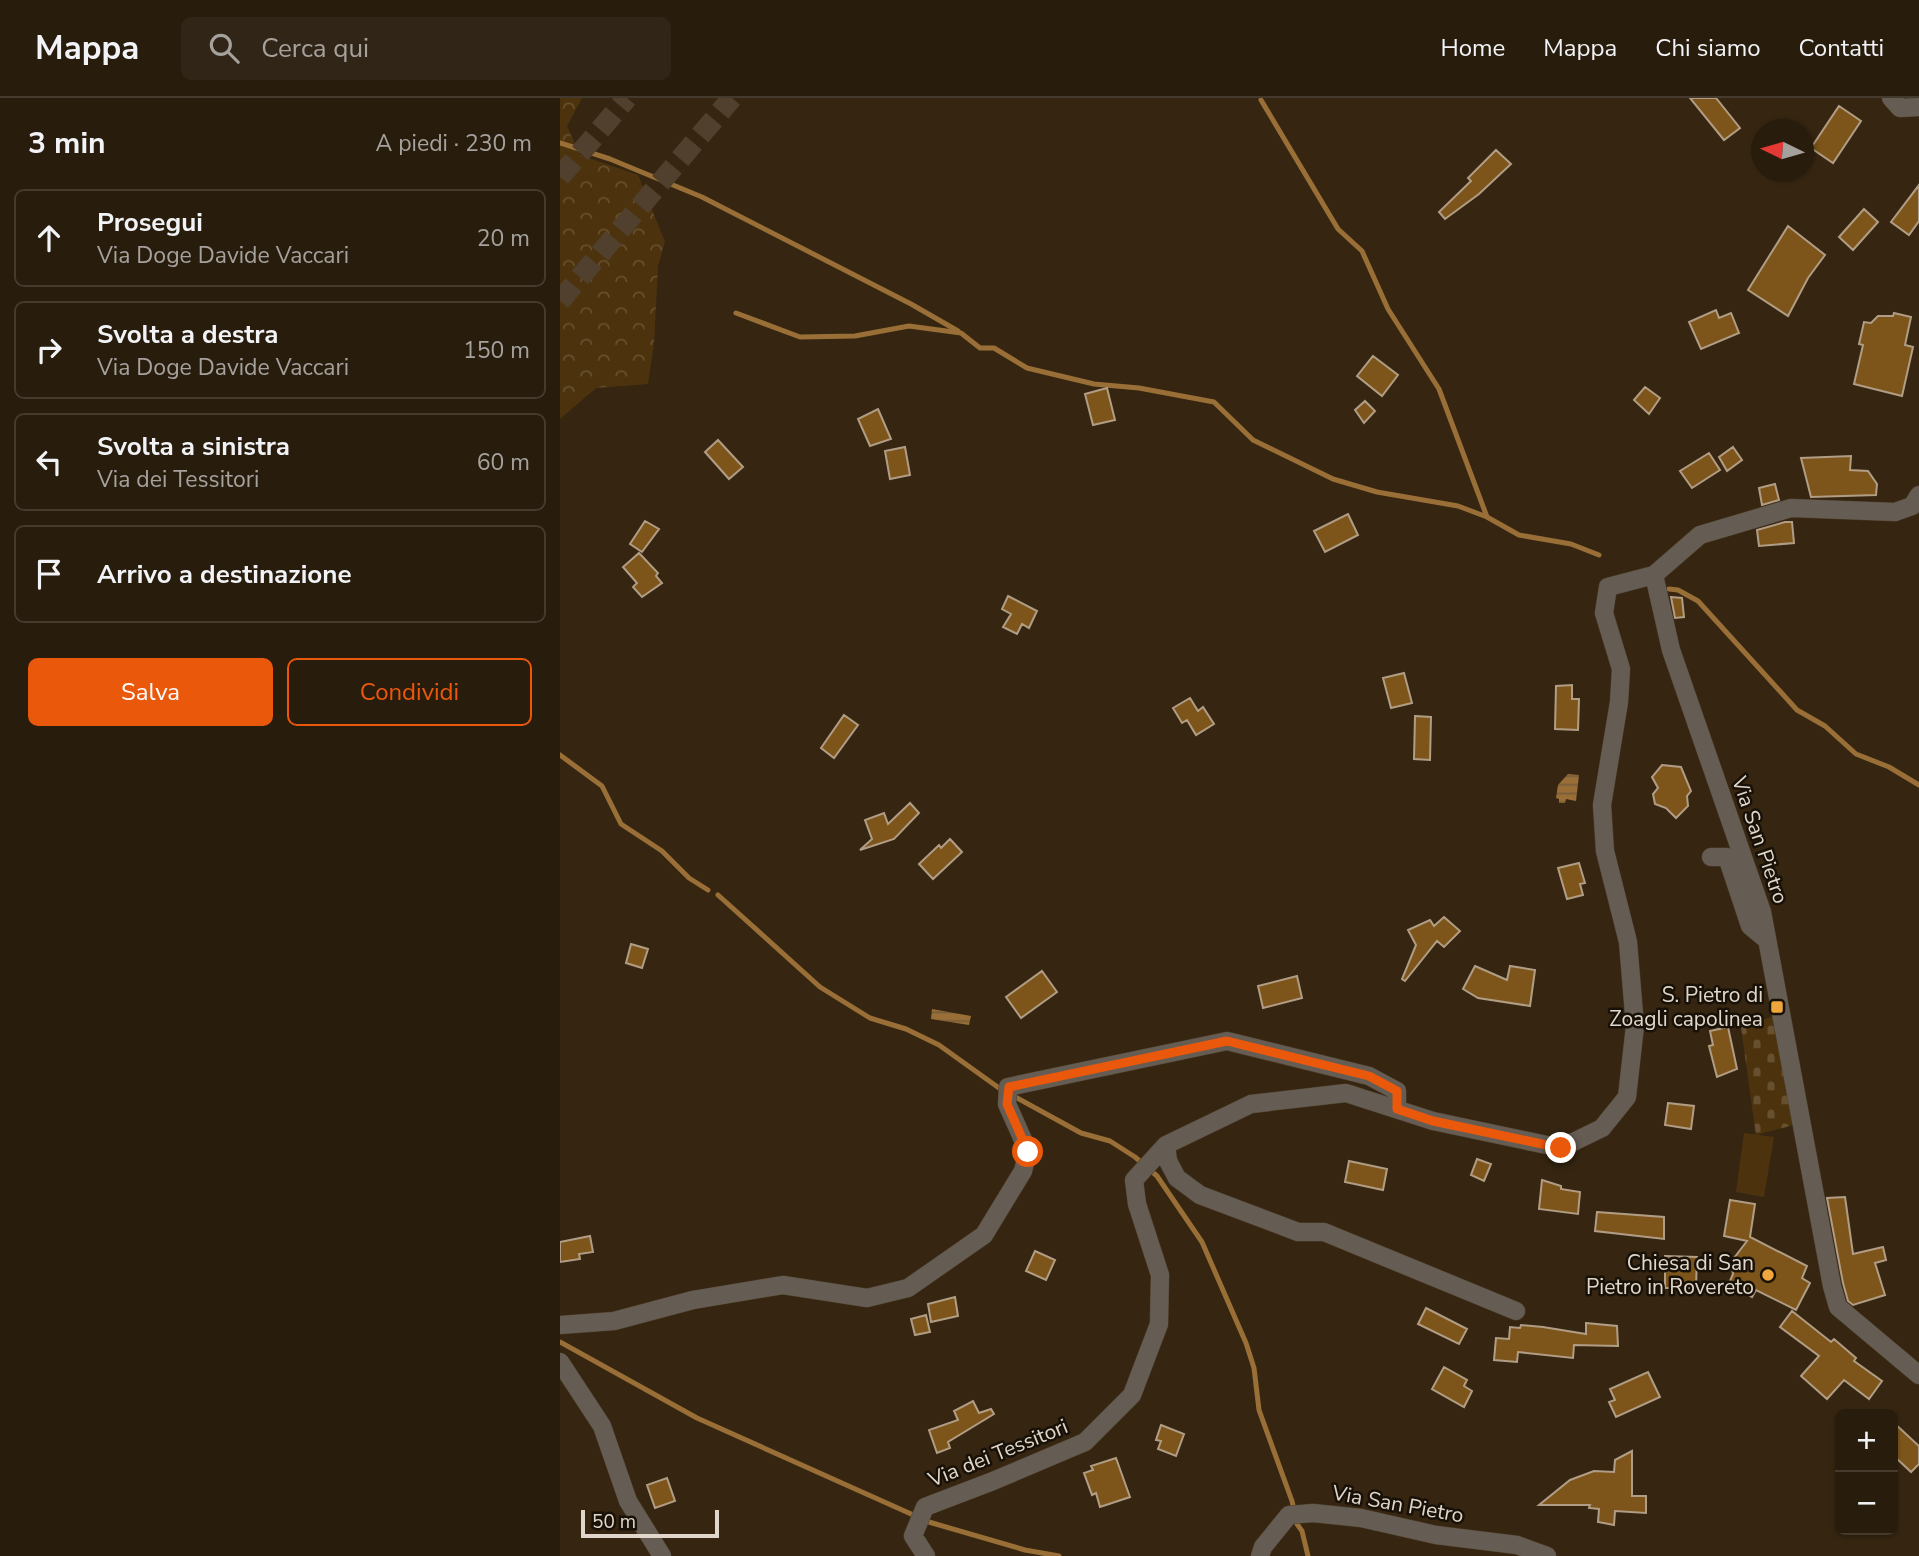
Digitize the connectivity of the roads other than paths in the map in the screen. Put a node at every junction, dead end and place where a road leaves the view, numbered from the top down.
1 (1891, 98) edge
2 (1919, 107) edge
3 (1919, 495) edge
4 (1654, 575) junction
5 (1712, 856) dead end
6 (1767, 940) junction
7 (1397, 1109) junction
8 (1166, 1145) junction
9 (1516, 1311) dead end
10 (560, 1325) edge
11 (560, 1362) edge
12 (1919, 1375) edge
13 (662, 1556) edge
14 (926, 1556) edge
15 (1260, 1556) edge
16 (1547, 1556) edge

1 - 2 street
3 - 4 street
4 - 6 street, Via San Pietro
4 - 7 street, Via dei Tessitori
5 - 6 street
6 - 12 street, Via San Pietro
7 - 8 street, Via dei Tessitori
7 - 10 street
8 - 9 street
8 - 14 street, Via dei Tessitori
11 - 13 street
15 - 16 street, Via San Pietro

